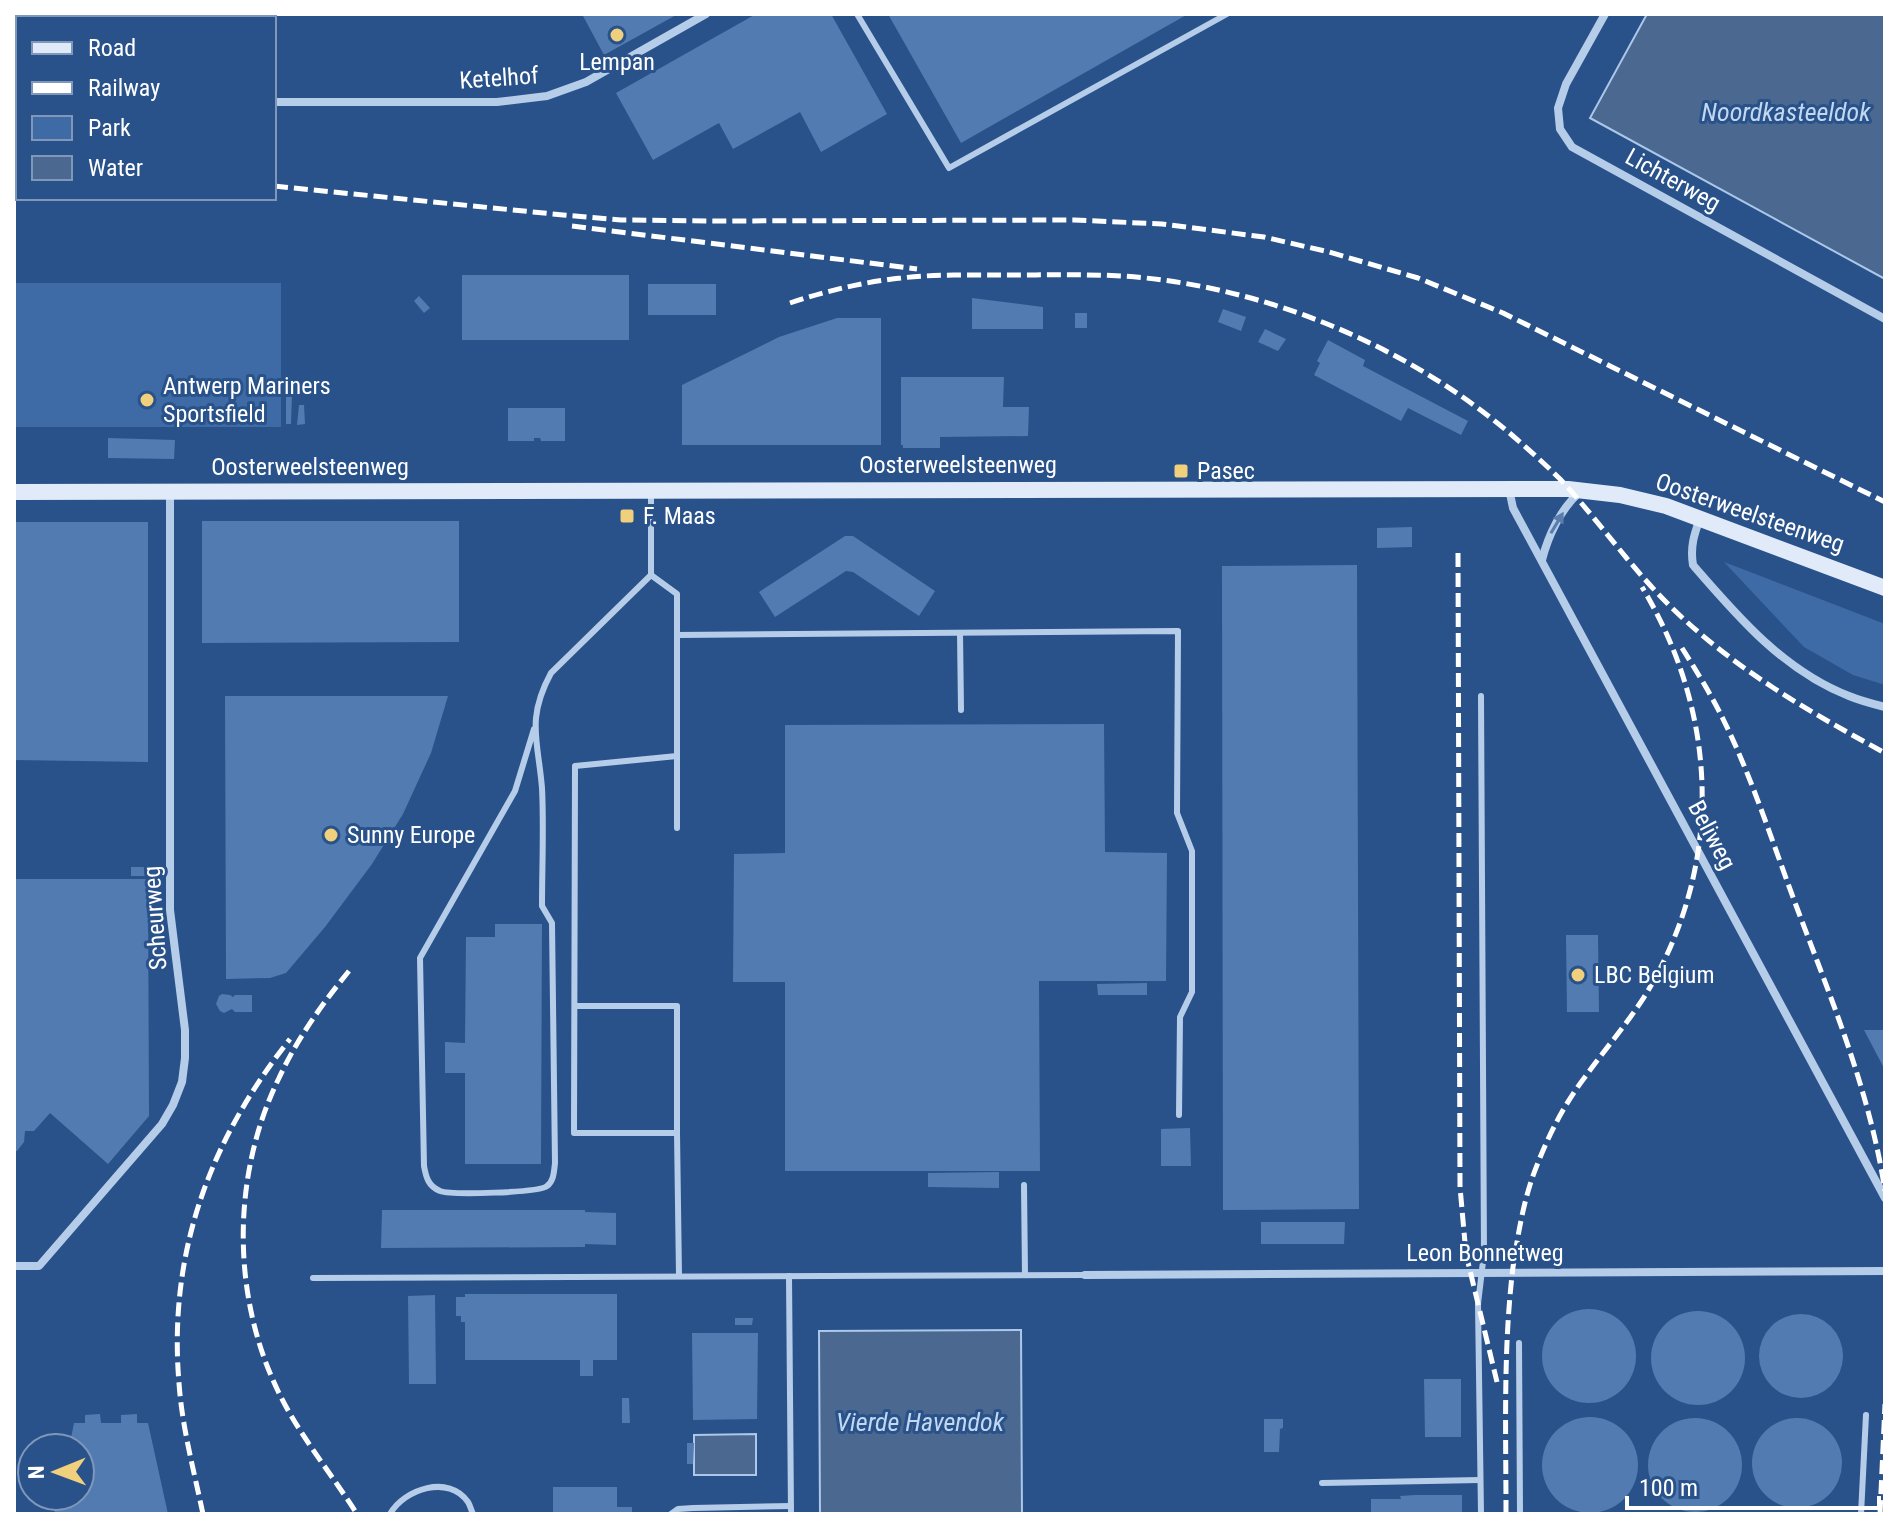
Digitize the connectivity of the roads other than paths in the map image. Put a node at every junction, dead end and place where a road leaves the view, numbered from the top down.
1 (706, 14) edge
2 (857, 14) edge
3 (1227, 14) edge
4 (1605, 14) edge
5 (276, 102) edge
6 (1885, 319) edge
7 (1508, 489) junction
8 (651, 491) junction
9 (1581, 491) junction
10 (14, 492) edge
11 (170, 492) junction
12 (1700, 517) junction
13 (1542, 561) junction
14 (651, 575) junction
15 (1885, 588) edge
16 (960, 633) junction
17 (677, 635) junction
18 (1481, 696) dead end
19 (1885, 707) edge
20 (961, 710) dead end
21 (534, 729) junction
22 (677, 756) junction
23 (677, 828) dead end
24 (575, 1006) junction
25 (1179, 1115) dead end
26 (677, 1133) junction
27 (1024, 1185) dead end
28 (1885, 1198) edge
29 (14, 1266) edge
30 (1885, 1271) edge
31 (1482, 1272) junction
32 (1025, 1275) junction
33 (1085, 1275) joint
34 (679, 1276) junction
35 (789, 1276) junction
36 (313, 1278) dead end
37 (1519, 1343) dead end
38 (1866, 1415) dead end
39 (1480, 1480) junction
40 (1322, 1483) dead end
41 (791, 1510) edge
42 (390, 1514) edge
43 (473, 1514) edge
44 (671, 1514) edge
45 (1481, 1514) edge
46 (1520, 1514) edge
47 (1861, 1514) edge

1 - 5 street, Ketelhof
2 - 3 lane
4 - 6 street, Lichterweg
7 - 8 main road, Oosterweelsteenweg
7 - 9 main road, Oosterweelsteenweg
7 - 13 street, Beliweg
8 - 11 main road, Oosterweelsteenweg
8 - 14 lane
9 - 12 main road, Oosterweelsteenweg
13 -> 9 street
10 - 11 main road, Oosterweelsteenweg
11 - 29 street, Scheurweg
12 - 15 main road, Oosterweelsteenweg
12 - 19 street
13 - 28 street, Beliweg
14 - 17 lane
14 - 21 lane
16 - 17 lane
16 - 20 lane
16 - 25 lane
17 - 22 lane
18 - 31 lane
21 - 21 lane
22 - 23 lane
22 - 24 lane
24 - 26 lane
24 - 26 lane
26 - 34 lane
27 - 32 lane
30 - 31 street, Leon Bonnetweg
31 - 33 street, Leon Bonnetweg
31 - 39 lane
32 - 33 lane
32 - 35 lane
34 - 35 lane
34 - 36 lane
35 - 41 lane
37 - 46 lane
38 - 47 lane
39 - 40 lane
39 - 45 lane
41 - 44 lane
42 - 43 lane

